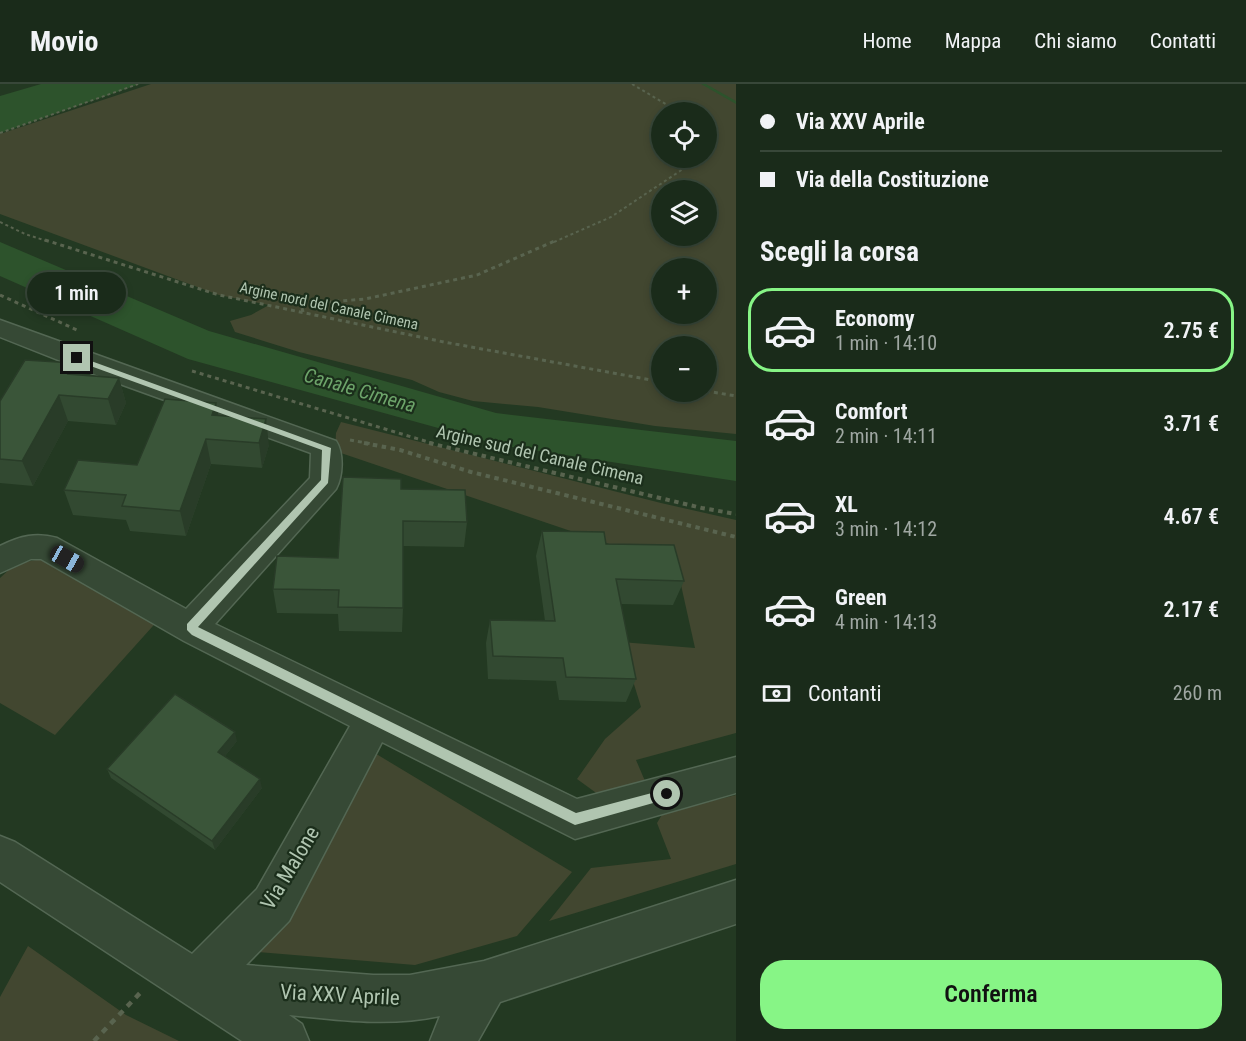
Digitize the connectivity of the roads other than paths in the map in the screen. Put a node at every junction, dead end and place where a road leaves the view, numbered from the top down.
1 (0, 328) edge
2 (0, 560) edge
3 (191, 627) junction
4 (365, 736) dead end
5 (736, 775) edge
6 (0, 856) edge
7 (736, 902) edge
8 (180, 975) junction
9 (484, 984) junction
10 (285, 1041) edge
11 (454, 1041) edge

1 - 3 street
2 - 3 street
3 - 5 street
4 - 8 street, Via Malone
6 - 8 street, Via XXV Aprile
7 - 9 street, Via XXV Aprile
8 - 9 street, Via XXV Aprile
8 - 10 street, Via XXV Aprile
9 - 11 street

